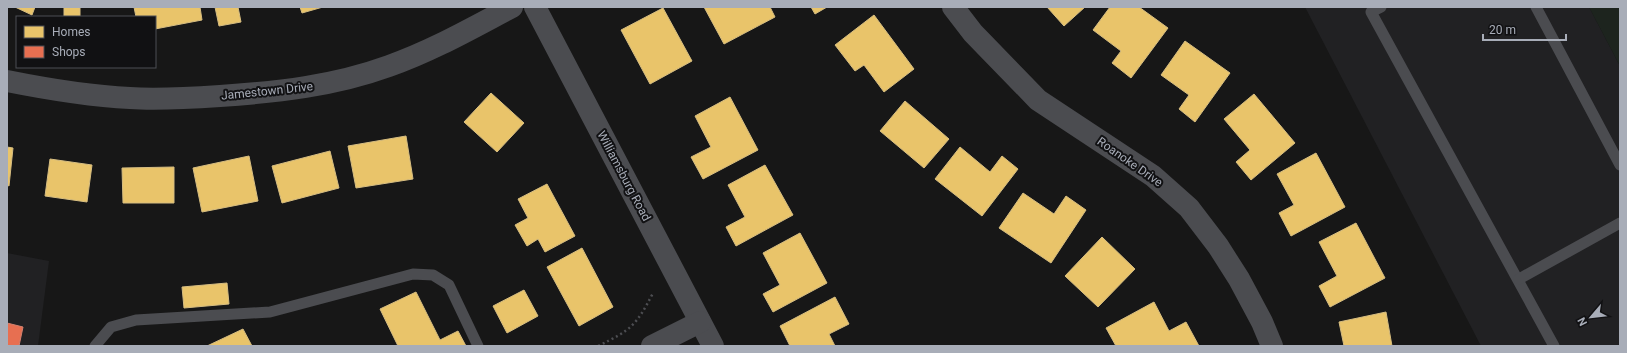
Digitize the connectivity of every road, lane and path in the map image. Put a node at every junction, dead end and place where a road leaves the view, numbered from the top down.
1 (512, 7) edge
2 (535, 7) edge
3 (953, 7) edge
4 (1381, 7) edge
5 (1536, 7) edge
6 (7, 81) edge
7 (1620, 165) edge
8 (1620, 223) edge
9 (1519, 279) junction
10 (653, 293) dead end
11 (700, 322) junction
12 (95, 346) edge
13 (478, 346) edge
14 (598, 346) edge
15 (652, 346) edge
16 (713, 346) edge
17 (1272, 346) edge
18 (1554, 346) edge

1 - 6 street, Jamestown Drive
2 - 11 street, Williamsburg Road
3 - 17 street, Roanoke Drive
4 - 9 lane
5 - 7 lane
8 - 9 lane
9 - 18 lane
10 - 14 path
11 - 15 street
11 - 16 street, Williamsburg Road
12 - 13 lane

